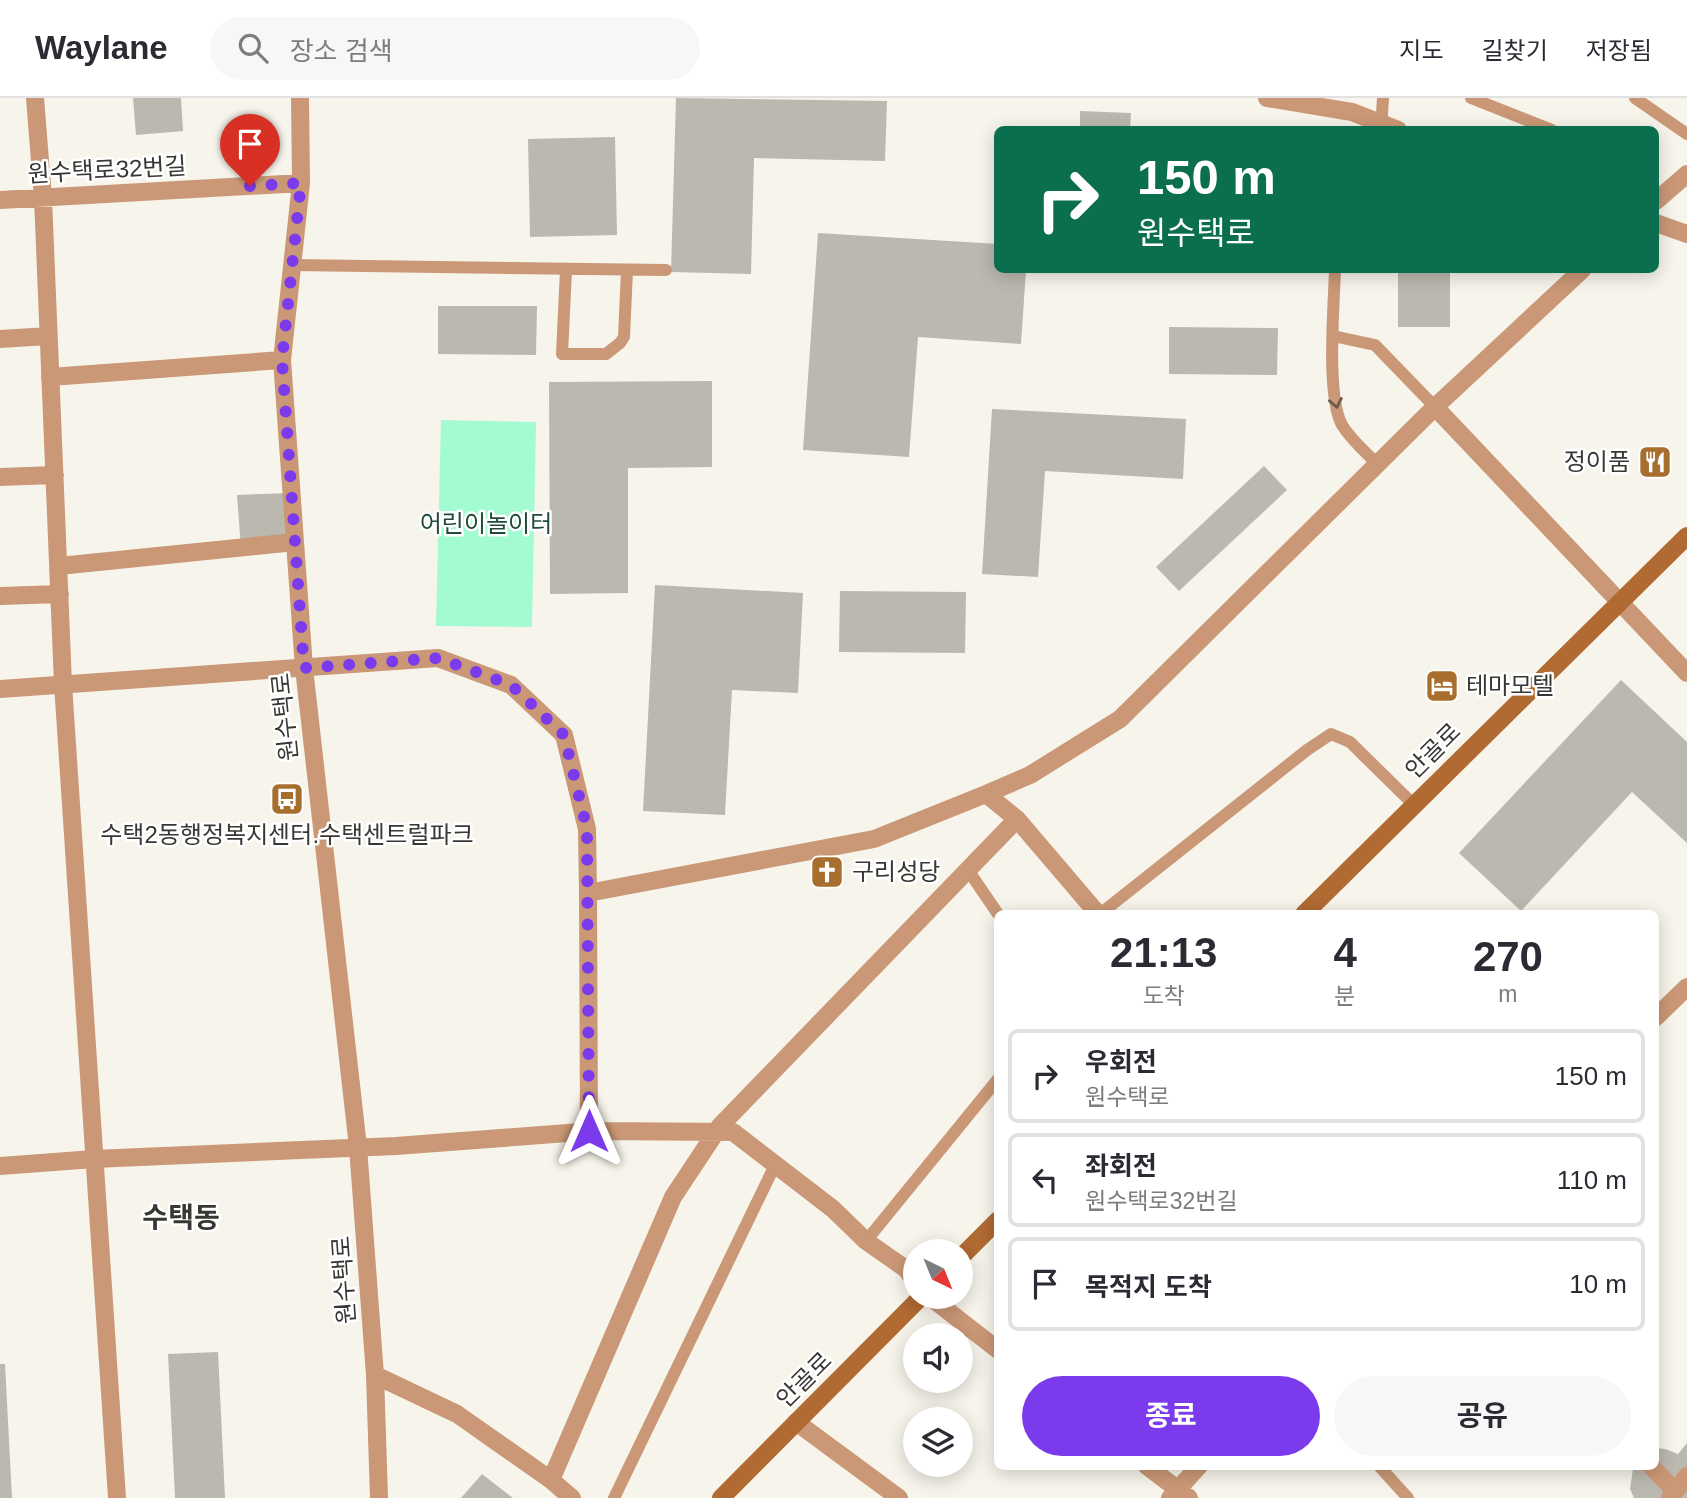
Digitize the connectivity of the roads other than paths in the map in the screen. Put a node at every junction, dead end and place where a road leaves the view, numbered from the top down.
1 (35, 98) edge
2 (300, 98) edge
3 (1268, 98) edge
4 (1383, 98) edge
5 (1471, 98) edge
6 (1512, 98) edge
7 (1634, 98) edge
8 (1324, 104) edge
9 (1503, 111) junction
10 (1385, 126) edge
11 (1387, 126) edge
12 (1542, 126) edge
13 (1687, 134) edge
14 (1687, 174) edge
15 (301, 183) junction
16 (43, 198) junction
17 (1659, 198) edge
18 (0, 200) edge
19 (1659, 224) edge
20 (1687, 234) edge
21 (292, 265) junction
22 (566, 270) junction
23 (627, 270) junction
24 (666, 271) dead end
25 (1335, 273) edge
26 (1579, 273) edge
27 (48, 336) junction
28 (1334, 336) junction
29 (0, 339) edge
30 (282, 360) junction
31 (50, 377) junction
32 (1435, 407) junction
33 (1378, 465) junction
34 (55, 475) junction
35 (0, 477) edge
36 (1687, 536) edge
37 (295, 542) junction
38 (59, 566) junction
39 (60, 594) junction
40 (0, 596) edge
41 (1618, 603) junction
42 (304, 668) junction
43 (1687, 673) edge
44 (62, 684) junction
45 (0, 689) edge
46 (986, 793) junction
47 (1414, 804) junction
48 (1017, 820) junction
49 (968, 870) junction
50 (588, 893) junction
51 (995, 910) edge
52 (1096, 910) edge
53 (1104, 910) edge
54 (1307, 910) edge
55 (1687, 987) edge
56 (1659, 1014) edge
57 (994, 1084) edge
58 (589, 1131) junction
59 (716, 1132) junction
60 (358, 1147) junction
61 (94, 1159) junction
62 (775, 1165) junction
63 (0, 1166) edge
64 (994, 1224) edge
65 (866, 1241) junction
66 (973, 1245) edge
67 (903, 1267) edge
68 (909, 1309) edge
69 (945, 1309) edge
70 (994, 1347) edge
71 (375, 1375) junction
72 (796, 1422) junction
73 (1151, 1470) edge
74 (1196, 1470) edge
75 (1383, 1470) edge
76 (1654, 1470) edge
77 (1687, 1476) edge
78 (551, 1480) junction
79 (1672, 1494) edge
80 (1179, 1495) edge
81 (117, 1498) edge
82 (379, 1498) edge
83 (572, 1498) edge
84 (614, 1498) edge
85 (721, 1498) edge
86 (899, 1498) edge
87 (1408, 1498) edge

1 - 16 street
2 - 15 street, 원수택로
3 - 8 street
4 - 11 lane
5 - 9 lane
6 - 9 lane
7 - 13 lane
8 - 10 street
9 - 12 lane
14 - 17 street
15 - 16 street, 원수택로32번길
15 - 21 street, 원수택로
16 - 18 street, 원수택로32번길
16 - 27 street
19 - 20 street
21 - 22 lane
21 - 30 street, 원수택로
22 - 23 lane
22 - 23 lane
23 - 24 lane
25 - 28 lane
26 - 32 street
27 - 29 street
27 - 31 street
28 - 32 lane
28 -> 33 lane
30 - 31 street
30 - 37 street, 원수택로
31 - 34 street
32 - 33 street
32 - 41 street
33 - 46 street
34 - 35 street
34 - 38 street
36 - 41 street, 안골로
37 - 38 street
37 - 42 street, 원수택로
38 - 39 street
39 - 40 street
39 - 44 street
41 - 43 street
41 - 47 street, 안골로
42 - 44 street
42 - 50 street
42 - 60 street, 원수택로
44 - 45 street
44 - 61 street
46 - 48 street
46 - 50 street
47 - 53 lane
47 - 54 street, 안골로
48 - 49 street
48 - 52 street
49 - 51 lane
49 - 59 street
50 - 58 street
55 - 56 street
57 - 65 lane
58 - 59 street
58 - 60 street
59 - 62 street
59 - 78 street
60 - 61 street
60 - 71 street, 원수택로
61 - 63 street
61 - 81 street
62 - 65 street
62 - 84 lane
64 - 66 street
65 - 67 street
68 - 72 street, 안골로
69 - 70 street
71 - 78 street
71 - 82 street, 원수택로
72 - 85 street, 안골로
72 - 86 street
73 - 80 street
74 - 80 street
75 - 87 lane
76 - 79 street
77 - 79 street
78 - 83 street

